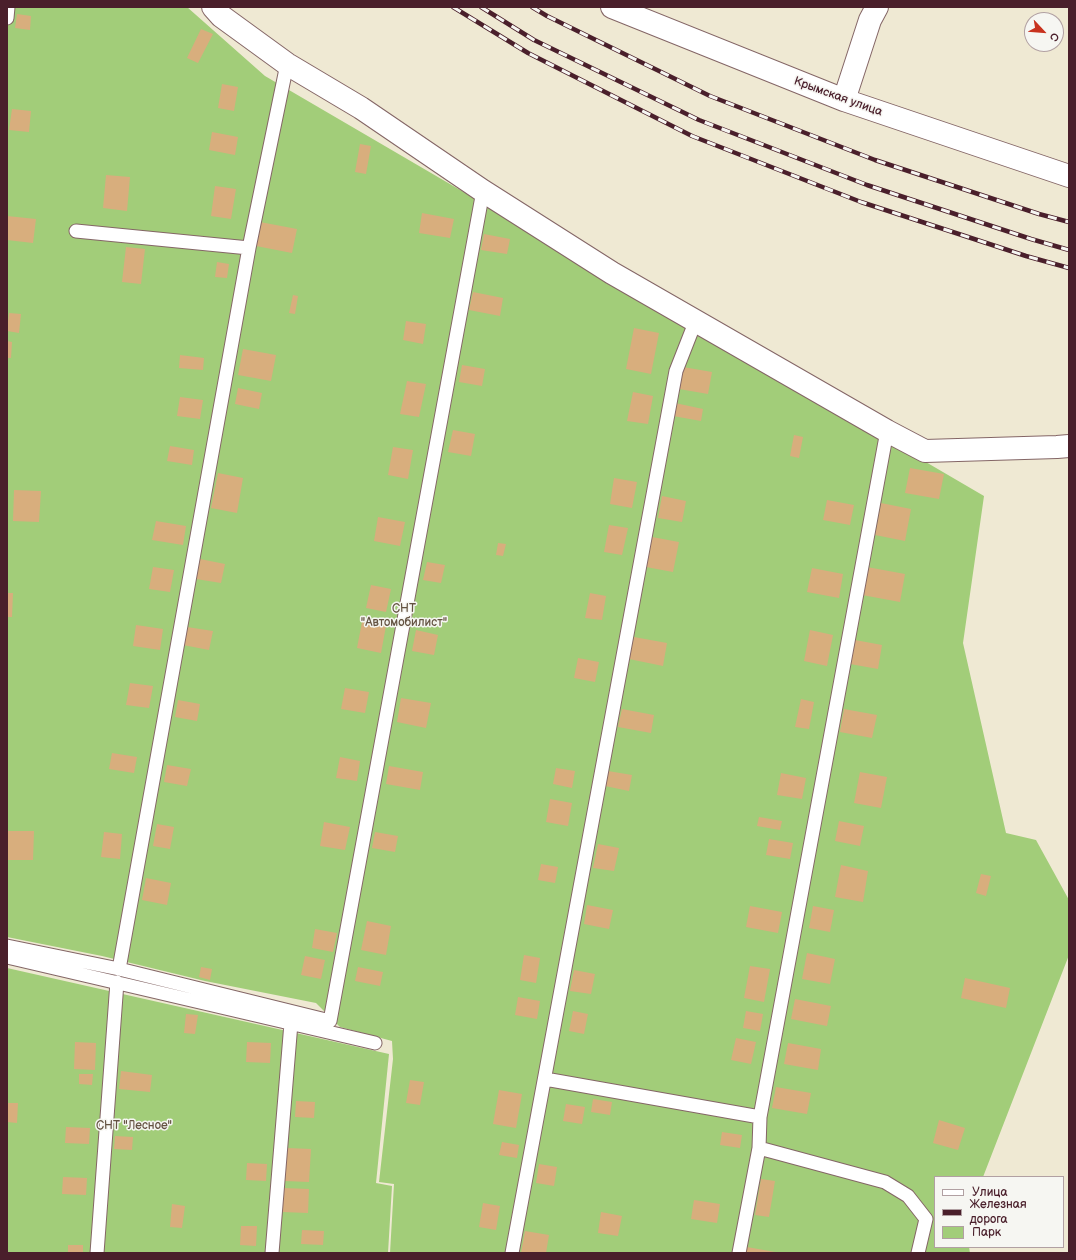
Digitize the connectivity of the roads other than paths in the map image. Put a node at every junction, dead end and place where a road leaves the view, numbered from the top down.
1 (8, 7) edge
2 (213, 7) edge
3 (612, 7) edge
4 (877, 7) edge
5 (7, 18) edge
6 (287, 64) junction
7 (844, 100) junction
8 (1069, 176) edge
9 (483, 191) junction
10 (76, 231) dead end
11 (249, 248) junction
12 (696, 320) junction
13 (887, 431) junction
14 (1069, 446) edge
15 (7, 946) edge
16 (7, 957) edge
17 (119, 969) junction
18 (117, 982) junction
19 (291, 1023) junction
20 (375, 1043) dead end
21 (545, 1079) junction
22 (760, 1117) junction
23 (759, 1148) junction
24 (97, 1253) edge
25 (272, 1253) edge
26 (512, 1253) edge
27 (739, 1253) edge
28 (918, 1253) edge

1 - 5 lane
2 - 6 street
3 - 7 street, Крымская улица
4 - 7 street
6 - 9 street
6 - 11 lane
7 - 8 street, Крымская улица
9 - 12 street
9 - 17 lane
10 - 11 lane
11 - 17 lane
12 - 13 street
12 - 21 lane
13 - 14 street
13 - 22 lane
15 - 17 lane
16 - 18 lane
18 - 19 lane
18 - 24 lane
19 - 20 lane
19 - 25 lane
21 - 22 lane
21 - 26 lane
22 - 23 lane
23 - 27 lane
23 - 28 lane

